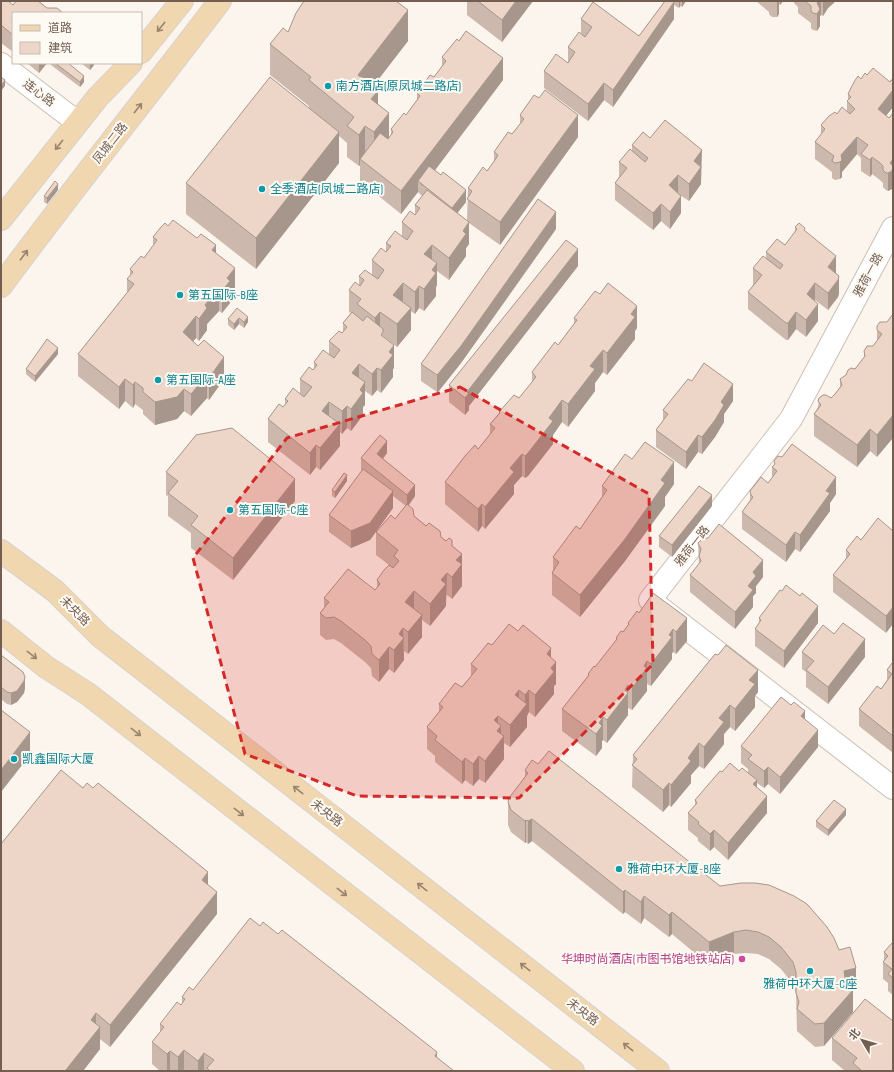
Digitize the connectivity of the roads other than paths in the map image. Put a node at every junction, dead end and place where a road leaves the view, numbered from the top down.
1 (182, 1) edge
2 (220, 1) edge
3 (142, 51) edge
4 (1, 64) edge
5 (130, 64) edge
6 (77, 122) junction
7 (1, 219) edge
8 (893, 228) edge
9 (1, 286) edge
10 (2, 551) edge
11 (1, 631) edge
12 (893, 788) edge
13 (573, 1071) edge
14 (658, 1071) edge

1 -> 3 main road
9 -> 2 main road, 凤城二路
4 - 6 street, 连心路
5 - 6 main road
6 -> 7 main road
8 - 12 street, 雅荷一路
14 -> 10 main road, 未央路
11 -> 13 main road

